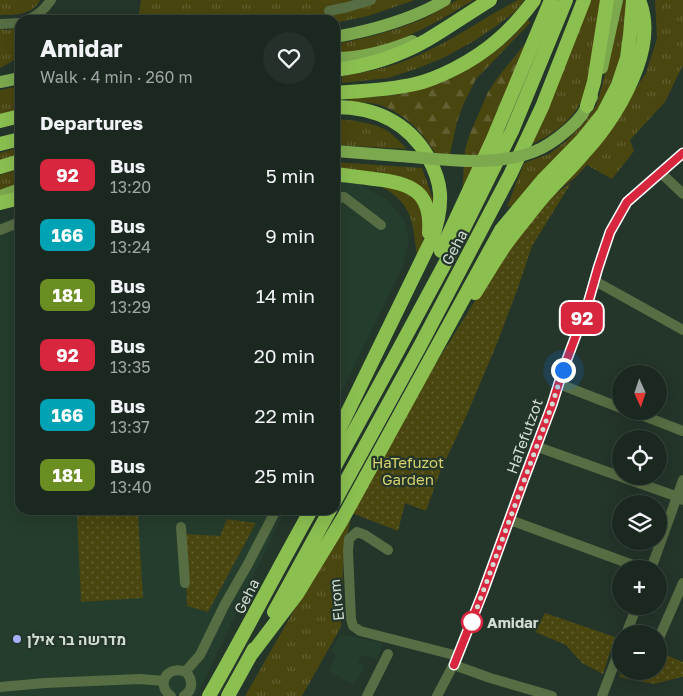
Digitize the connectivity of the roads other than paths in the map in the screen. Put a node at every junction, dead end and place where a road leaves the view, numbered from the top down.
1 (51, 0) edge
2 (371, 0) edge
3 (445, 0) edge
4 (534, 0) edge
5 (551, 0) edge
6 (566, 0) edge
7 (584, 0) edge
8 (607, 0) edge
9 (617, 0) edge
10 (633, 0) edge
11 (639, 0) edge
12 (486, 2) edge
13 (329, 11) dead end
14 (36, 15) edge
15 (464, 16) junction
16 (15, 23) edge
17 (0, 24) edge
18 (340, 36) edge
19 (340, 58) edge
20 (340, 69) edge
21 (15, 79) edge
22 (0, 82) edge
23 (340, 93) edge
24 (587, 106) junction
25 (340, 108) edge
26 (15, 117) edge
27 (0, 121) edge
28 (15, 125) edge
29 (0, 128) edge
30 (15, 140) edge
31 (0, 144) edge
32 (340, 151) edge
33 (683, 153) edge
34 (15, 162) edge
35 (0, 166) edge
36 (661, 173) junction
37 (340, 175) edge
38 (15, 190) edge
39 (683, 194) edge
40 (0, 196) edge
41 (340, 198) edge
42 (15, 199) edge
43 (0, 203) edge
44 (15, 224) edge
45 (381, 225) dead end
46 (0, 230) edge
47 (425, 254) junction
48 (594, 281) junction
49 (683, 330) edge
50 (393, 360) junction
51 (417, 384) junction
52 (559, 384) junction
53 (612, 405) edge
54 (654, 420) edge
55 (340, 428) edge
56 (683, 431) edge
57 (536, 446) junction
58 (340, 457) edge
59 (683, 480) edge
60 (340, 493) edge
61 (680, 498) edge
62 (273, 515) edge
63 (301, 515) edge
64 (308, 515) edge
65 (327, 515) edge
66 (510, 520) junction
67 (182, 527) dead end
68 (388, 550) dead end
69 (619, 560) edge
70 (655, 560) edge
71 (185, 583) dead end
72 (683, 583) edge
73 (268, 588) junction
74 (665, 625) edge
75 (388, 654) dead end
76 (250, 656) junction
77 (456, 661) junction
78 (612, 670) edge
79 (185, 672) junction
80 (164, 681) junction
81 (0, 687) edge
82 (171, 696) edge
83 (184, 696) edge
84 (209, 696) edge
85 (228, 696) edge
86 (367, 696) edge
87 (437, 696) edge
88 (552, 696) edge
89 (602, 696) edge

1 - 14 street
2 - 13 street
3 - 18 main road
4 - 23 highway
5 - 50 highway
6 - 50 highway, Geha
7 - 60 highway, Geha
8 - 24 highway
9 - 24 main road
10 - 51 highway
11 - 51 highway
12 - 15 highway
15 - 19 main road
15 - 20 highway
16 - 17 street
21 - 22 main road
24 - 32 main road, bridge
25 - 47 highway
26 - 27 highway
28 - 29 highway
30 - 31 highway
33 - 36 street, HaTefutzot
34 - 35 highway
36 - 39 street
36 - 48 street, HaTefutzot
37 - 47 highway
38 - 40 main road
41 - 45 street
42 - 43 highway
44 - 46 street
47 - 55 highway
48 - 49 street
48 - 52 street, HaTefutzot
50 - 58 highway, Geha
51 - 76 highway
52 - 53 street
52 - 57 street, HaTefutzot
54 - 56 street
57 - 61 street
57 - 66 street, HaTefutzot
59 - 61 street
61 - 70 street
62 - 79 street
63 - 73 highway
64 - 73 highway, Geha
65 - 76 highway
66 - 69 street
66 - 77 street, HaTefutzot
67 - 71 street
68 - 77 street, Elrom
72 - 74 street
73 - 84 highway, Geha
75 - 86 street
76 - 85 highway
77 - 87 street, HaTefutzot
77 - 88 street
78 - 89 street
79 - 80 street
79 - 83 street
80 - 81 street
80 - 82 street

